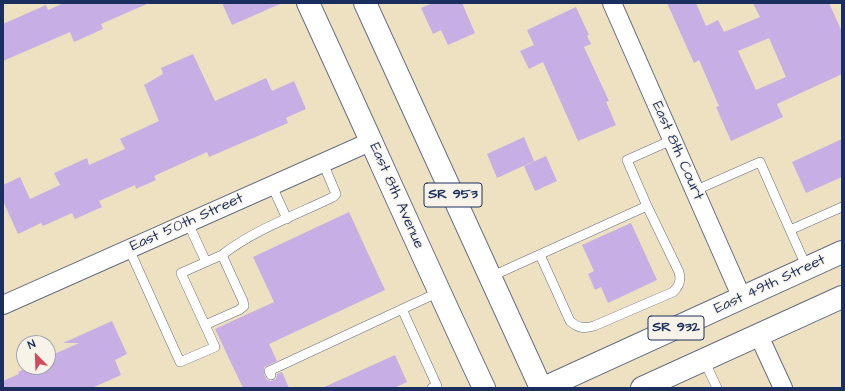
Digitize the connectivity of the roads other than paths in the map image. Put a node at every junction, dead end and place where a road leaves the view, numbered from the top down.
1 (308, 3) edge
2 (365, 3) edge
3 (612, 3) edge
4 (672, 140) junction
5 (372, 142) junction
6 (323, 163) junction
7 (272, 186) junction
8 (694, 190) junction
9 (648, 206) junction
10 (842, 208) edge
11 (288, 219) junction
12 (188, 223) junction
13 (790, 230) junction
14 (129, 249) junction
15 (842, 252) edge
16 (222, 254) junction
17 (540, 255) junction
18 (206, 262) junction
19 (807, 268) junction
20 (490, 277) junction
21 (438, 292) junction
22 (842, 297) edge
23 (742, 298) junction
24 (3, 305) edge
25 (402, 309) junction
26 (205, 325) junction
27 (759, 336) junction
28 (704, 360) junction
29 (271, 375) dead end
30 (432, 388) edge
31 (484, 388) edge
32 (540, 388) edge
33 (544, 388) edge
34 (642, 388) edge
35 (717, 388) edge
36 (783, 388) edge

1 - 5 main road, East 8th Avenue / SR 953
2 - 20 main road, SR 953
3 - 4 street, East 8th Court
4 - 8 street, East 8th Court
4 - 9 lane
5 - 6 street, East 50th Street
5 - 21 main road, East 8th Avenue / SR 953
6 - 7 street, East 50th Street
6 - 11 lane
7 - 11 lane
7 - 12 street, East 50th Street
8 - 13 lane
8 - 23 street, East 8th Court
9 - 17 lane
9 - 17 lane
10 - 13 lane
11 - 16 lane
12 - 14 street, East 50th Street
12 - 18 lane
13 - 19 lane
14 - 24 street, East 50th Street
14 - 26 lane
15 - 19 main road, East 49th Street / SR 932
16 - 18 lane
16 - 26 lane
17 - 20 lane
18 - 26 lane
19 - 23 main road, East 49th Street / SR 932
20 - 32 main road, SR 953
21 - 25 lane
21 - 31 main road, East 8th Avenue / SR 953
22 - 27 main road, SR 932
23 - 33 main road, East 49th Street / SR 932
25 - 29 lane
25 - 30 lane
27 - 28 main road, SR 932
27 - 36 street
28 - 34 main road, SR 932
28 - 35 lane

